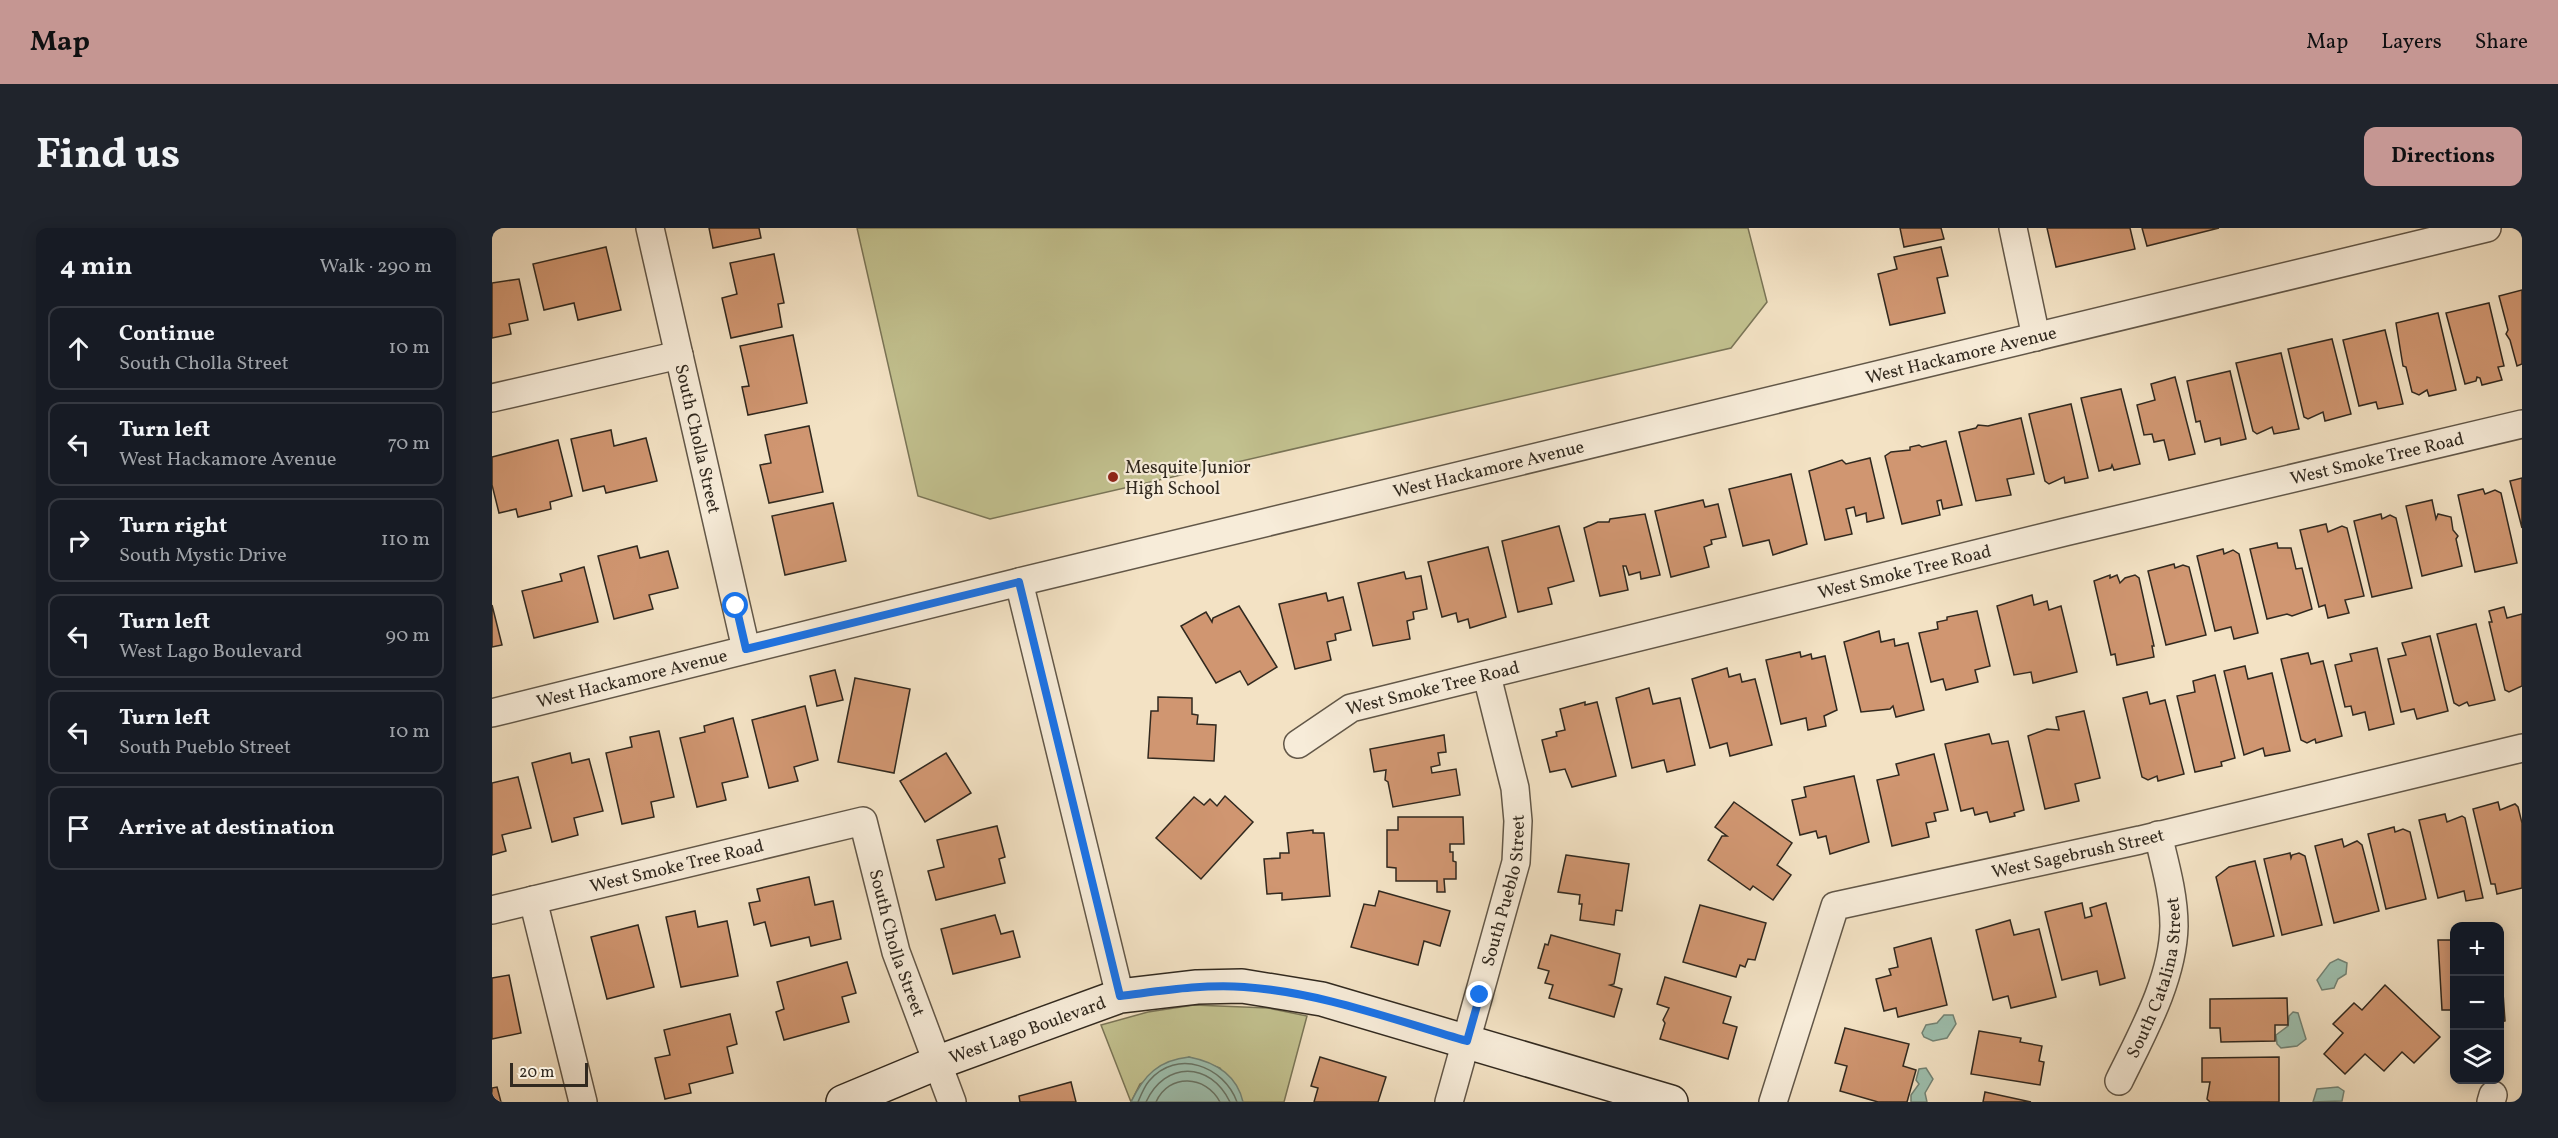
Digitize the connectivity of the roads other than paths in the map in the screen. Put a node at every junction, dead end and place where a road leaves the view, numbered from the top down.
1 (650, 228) edge
2 (2013, 228) edge
3 (2487, 228) edge
4 (2036, 337) junction
5 (679, 355) junction
6 (492, 398) edge
7 (2522, 424) edge
8 (1019, 582) junction
9 (746, 649) junction
10 (1487, 676) junction
11 (492, 713) edge
12 (1298, 744) dead end
13 (2522, 748) edge
14 (863, 821) joint
15 (2158, 835) junction
16 (532, 900) junction
17 (492, 910) edge
18 (1120, 996) junction
19 (1467, 1041) junction
20 (939, 1062) junction
21 (2119, 1081) dead end
22 (583, 1102) edge
23 (843, 1102) edge
24 (952, 1102) edge
25 (1449, 1102) edge
26 (1671, 1102) edge
27 (1773, 1102) edge

1 - 5 street, South Cholla Street
2 - 4 street
3 - 4 street, West Hackamore Avenue
4 - 8 street, West Hackamore Avenue
5 - 6 street
5 - 9 street, South Cholla Street
7 - 10 street, West Smoke Tree Road
8 - 9 street, West Hackamore Avenue
8 - 18 street
9 - 11 street, West Hackamore Avenue
10 - 12 street, West Smoke Tree Road
10 - 19 street, South Pueblo Street
13 - 15 street, West Sagebrush Street
14 - 16 street, West Smoke Tree Road
14 - 20 street, South Cholla Street
15 - 21 street, South Catalina Street
15 - 27 street, West Sagebrush Street
16 - 17 street, West Smoke Tree Road
16 - 22 street
18 - 19 street, West Lago Boulevard
18 - 20 street, West Lago Boulevard
19 - 25 street, South Pueblo Street
19 - 26 street, West Lago Boulevard
20 - 23 street, West Lago Boulevard
20 - 24 street

